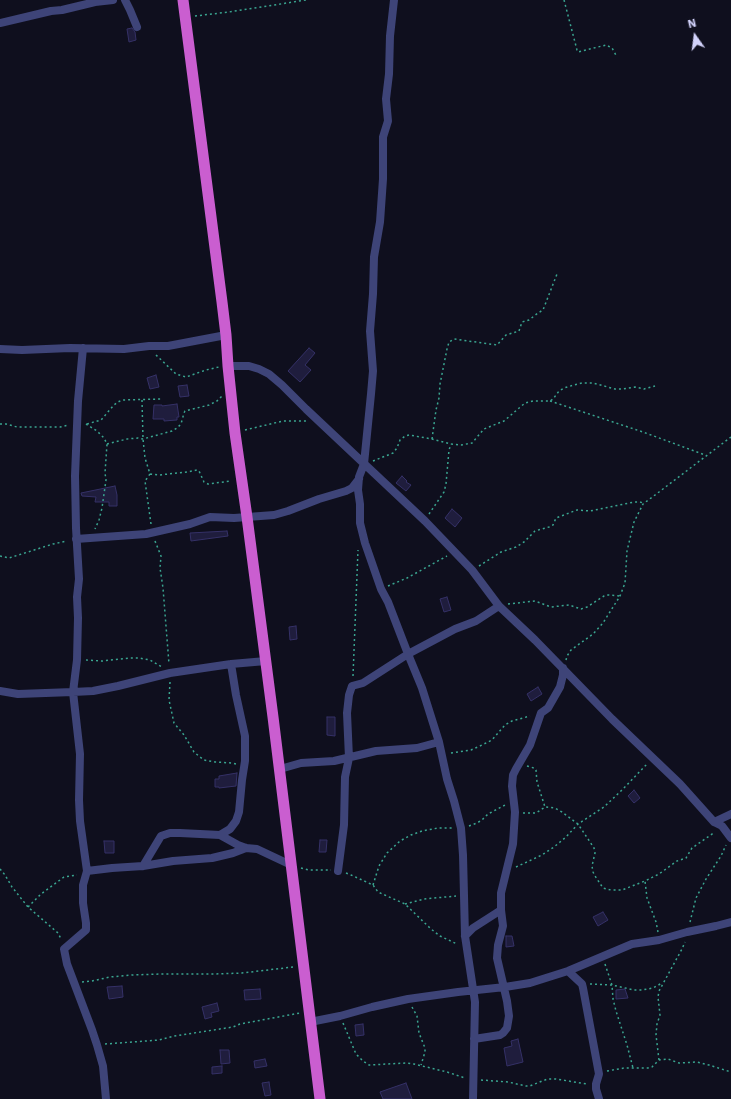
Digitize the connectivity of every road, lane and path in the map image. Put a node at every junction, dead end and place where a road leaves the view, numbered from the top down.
1 (113, 0) edge
2 (125, 0) edge
3 (183, 0) edge
4 (286, 0) edge
5 (306, 0) edge
6 (394, 0) edge
7 (564, 0) edge
8 (94, 1) edge
9 (285, 3) junction
10 (185, 17) junction
11 (0, 23) edge
12 (137, 27) dead end
13 (617, 56) dead end
14 (557, 274) dead end
15 (226, 335) junction
16 (149, 346) junction
17 (82, 348) junction
18 (0, 349) edge
19 (228, 366) junction
20 (655, 386) dead end
21 (230, 389) junction
22 (142, 400) junction
23 (163, 400) dead end
24 (550, 401) junction
25 (317, 420) junction
26 (78, 422) junction
27 (0, 424) edge
28 (88, 424) junction
29 (235, 433) junction
30 (731, 436) edge
31 (143, 439) junction
32 (432, 439) junction
33 (107, 444) junction
34 (451, 444) junction
35 (706, 455) junction
36 (364, 464) junction
37 (150, 474) junction
38 (359, 478) junction
39 (242, 480) junction
40 (643, 504) junction
41 (247, 516) junction
42 (425, 521) junction
43 (153, 532) junction
44 (88, 538) junction
45 (76, 539) junction
46 (358, 547) dead end
47 (455, 552) junction
48 (0, 556) edge
49 (472, 570) junction
50 (381, 589) junction
51 (620, 596) junction
52 (499, 606) junction
53 (408, 654) junction
54 (77, 660) junction
55 (266, 661) junction
56 (231, 664) junction
57 (563, 668) junction
58 (170, 673) junction
59 (352, 686) junction
60 (0, 691) edge
61 (73, 692) junction
62 (541, 713) junction
63 (439, 742) junction
64 (441, 754) junction
65 (523, 757) junction
66 (349, 758) junction
67 (652, 758) junction
68 (244, 767) junction
69 (280, 769) junction
70 (514, 801) junction
71 (545, 807) junction
72 (515, 812) junction
73 (731, 814) edge
74 (714, 822) junction
75 (578, 824) junction
76 (722, 826) junction
77 (461, 828) junction
78 (220, 835) junction
79 (730, 837) edge
80 (246, 848) junction
81 (291, 865) junction
82 (143, 866) junction
83 (0, 869) edge
84 (87, 871) junction
85 (338, 871) junction
86 (507, 871) junction
87 (645, 881) junction
88 (372, 885) junction
89 (464, 896) junction
90 (405, 904) junction
91 (28, 907) junction
92 (500, 910) junction
93 (731, 922) edge
94 (687, 932) junction
95 (465, 936) junction
96 (659, 940) junction
97 (467, 948) junction
98 (64, 949) junction
99 (602, 957) junction
100 (304, 965) junction
101 (568, 971) junction
102 (74, 982) junction
103 (664, 982) junction
104 (582, 984) junction
105 (612, 985) junction
106 (504, 987) junction
107 (473, 990) junction
108 (408, 999) junction
109 (340, 1016) junction
110 (310, 1017) junction
111 (474, 1039) junction
112 (97, 1045) junction
113 (659, 1060) junction
114 (421, 1066) junction
115 (633, 1068) junction
116 (731, 1072) edge
117 (599, 1074) junction
118 (473, 1080) junction
119 (596, 1084) junction
120 (106, 1099) edge
121 (320, 1099) edge
122 (473, 1099) edge
123 (598, 1099) edge

1 - 8 street
2 - 12 street
3 - 10 highway
4 - 9 path
5 - 9 path
6 - 36 street
7 - 13 path
8 - 11 street
9 - 10 path
10 - 15 highway
14 - 32 path
15 - 16 street
15 - 19 highway
16 - 17 street
16 - 19 path
17 - 18 street
17 - 26 street
19 - 21 highway
19 - 25 street
20 - 24 path
21 - 29 highway
21 - 31 path
22 - 23 path
22 - 28 path
22 - 31 path
24 - 34 path
24 - 35 path
25 - 29 path
25 - 36 street
26 - 27 path
26 - 28 path
26 - 45 street
28 - 33 path
29 - 39 highway
30 - 35 path
31 - 33 path
31 - 37 path
32 - 34 path
32 - 36 path
33 - 44 path
34 - 42 path
35 - 40 path
36 - 38 street
36 - 42 street
37 - 39 path
37 - 43 path
38 - 41 street
38 - 50 street
39 - 41 highway
40 - 49 path
40 - 51 path
41 - 43 street
41 - 55 highway
42 - 47 street
43 - 44 street
43 - 58 path
44 - 45 street
45 - 48 path
45 - 54 street
46 - 59 path
47 - 49 street
47 - 50 path
49 - 52 street
50 - 53 street
51 - 52 path
51 - 57 path
52 - 53 street
52 - 57 street
53 - 59 street
53 - 63 street
54 - 58 path
54 - 61 street
55 - 56 street
55 - 69 highway
56 - 58 street
56 - 68 street
57 - 62 street
57 - 67 street
58 - 61 street
58 - 68 path
59 - 66 street
60 - 61 street
61 - 84 street
62 - 64 path
62 - 65 street
63 - 64 street
63 - 66 street
64 - 77 street
65 - 70 street
65 - 71 path
66 - 69 street
66 - 85 street
67 - 74 street
67 - 75 path
68 - 78 street
69 - 81 highway
70 - 72 street
70 - 77 path
71 - 72 path
71 - 75 path
72 - 86 street
73 - 74 street
74 - 76 street
75 - 86 path
75 - 87 path
76 - 79 street
76 - 87 path
77 - 88 path
77 - 89 street
78 - 80 street
78 - 82 street
79 - 94 path
80 - 81 street
80 - 82 street
81 - 85 path
81 - 100 highway
82 - 84 street
83 - 91 path
84 - 91 path
84 - 98 street
85 - 88 path
86 - 92 street
87 - 96 path
88 - 90 path
89 - 90 path
89 - 95 street
90 - 97 path
91 - 98 path
92 - 95 street
92 - 106 street
93 - 94 street
94 - 96 street
94 - 103 path
95 - 97 street
96 - 99 street
97 - 107 street
98 - 102 street
99 - 101 street
99 - 105 path
100 - 102 path
100 - 110 highway
101 - 104 street
101 - 106 street
102 - 112 street
103 - 105 path
103 - 113 path
104 - 105 path
104 - 117 street
105 - 115 path
106 - 107 street
106 - 111 street
107 - 108 street
107 - 111 street
108 - 109 street
108 - 114 path
109 - 110 street
109 - 114 path
110 - 112 path
110 - 121 highway
111 - 118 street
112 - 120 street
113 - 115 path
113 - 116 path
114 - 118 path
115 - 117 path
117 - 119 street
118 - 119 path
118 - 122 street
119 - 123 street

